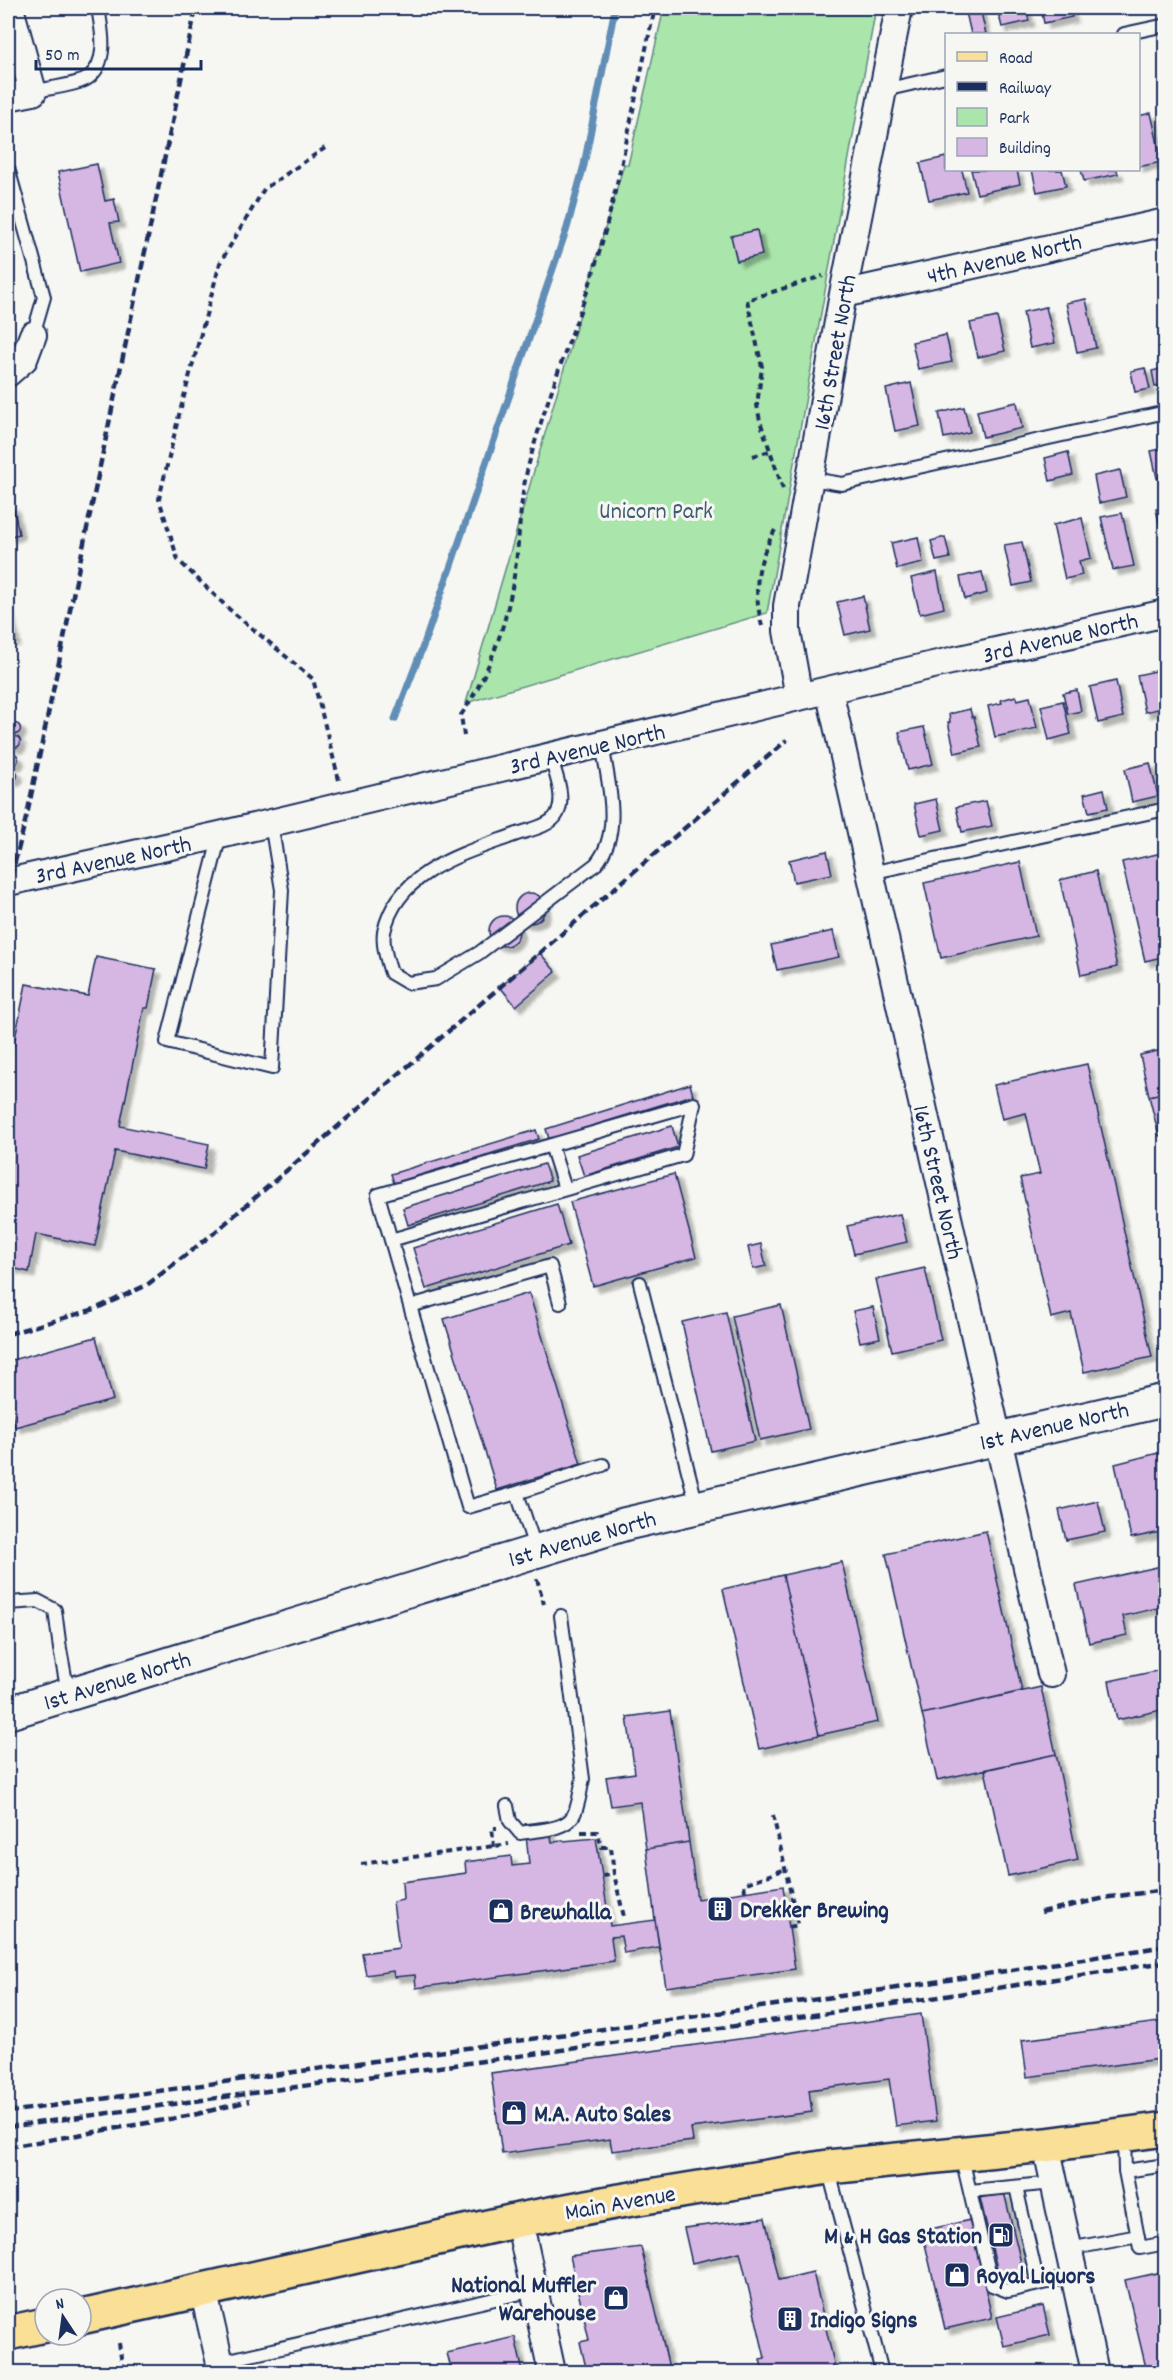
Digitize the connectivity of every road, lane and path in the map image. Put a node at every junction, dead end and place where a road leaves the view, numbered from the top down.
1 (10, 8) edge
2 (98, 8) edge
3 (655, 8) edge
4 (899, 8) edge
5 (1166, 25) edge
6 (1129, 33) edge
7 (945, 76) edge
8 (884, 90) junction
9 (33, 92) junction
10 (8, 97) edge
11 (325, 148) dead end
12 (8, 168) edge
13 (1166, 222) edge
14 (849, 268) junction
15 (843, 294) junction
16 (33, 335) joint
17 (8, 373) edge
18 (1166, 412) edge
19 (770, 451) junction
20 (753, 456) dead end
21 (812, 479) junction
22 (786, 498) dead end
23 (776, 528) dead end
24 (1166, 613) edge
25 (763, 629) dead end
26 (829, 690) junction
27 (799, 697) junction
28 (464, 736) dead end
29 (602, 744) junction
30 (550, 756) junction
31 (345, 805) junction
32 (1166, 809) edge
33 (271, 823) junction
34 (220, 835) junction
35 (870, 873) junction
36 (8, 882) edge
37 (551, 1145) junction
38 (565, 1189) junction
39 (391, 1240) junction
40 (639, 1283) dead end
41 (560, 1303) dead end
42 (410, 1306) junction
43 (1166, 1400) edge
44 (997, 1438) junction
45 (603, 1465) dead end
46 (517, 1493) junction
47 (697, 1506) junction
48 (536, 1564) junction
49 (8, 1603) edge
50 (544, 1604) dead end
51 (561, 1616) dead end
52 (1051, 1674) dead end
53 (68, 1695) junction
54 (8, 1713) edge
55 (507, 1806) dead end
56 (773, 1815) dead end
57 (513, 1825) junction
58 (579, 1832) dead end
59 (515, 1843) dead end
60 (494, 1847) junction
61 (361, 1864) dead end
62 (786, 1869) junction
63 (614, 1874) junction
64 (603, 1876) dead end
65 (745, 1891) dead end
66 (624, 1917) dead end
67 (789, 1927) dead end
68 (1166, 2129) edge
69 (1124, 2135) junction
70 (1046, 2145) junction
71 (961, 2154) junction
72 (1166, 2165) edge
73 (828, 2167) junction
74 (1125, 2170) junction
75 (1054, 2183) junction
76 (1016, 2187) junction
77 (970, 2191) junction
78 (519, 2220) junction
79 (1138, 2236) junction
80 (1166, 2243) edge
81 (1069, 2249) junction
82 (1075, 2276) junction
83 (1038, 2284) junction
84 (203, 2289) junction
85 (534, 2290) junction
86 (93, 2314) edge
87 (33, 2328) edge
88 (8, 2333) edge
89 (119, 2343) dead end
90 (221, 2367) edge
91 (123, 2373) edge
92 (552, 2373) edge
93 (882, 2373) edge
94 (1095, 2373) edge

1 - 9 street
2 - 9 lane
3 - 28 path
4 - 8 street, 16th Street North
5 - 6 lane
7 - 8 lane
8 - 14 street, 16th Street North
9 - 10 street
11 - 31 path
12 - 16 lane
13 - 15 street, 4th Avenue North
14 - 15 street, 16th Street North
14 - 19 path
15 - 21 street, 16th Street North
16 - 17 street
18 - 21 lane
19 - 20 path
19 - 22 path
21 - 27 street, 16th Street North
23 - 25 path
24 - 26 street, 3rd Avenue North
26 - 27 street, 3rd Avenue North
26 - 35 street, 16th Street North
27 - 29 street, 3rd Avenue North
29 - 30 street, 3rd Avenue North
29 - 30 lane
30 - 31 street, 3rd Avenue North
31 - 33 street, 3rd Avenue North
32 - 35 lane
33 - 34 street, 3rd Avenue North
33 - 34 lane
34 - 36 street, 3rd Avenue North
35 - 44 street, 16th Street North
37 - 38 lane
37 - 38 lane
37 - 39 lane
38 - 39 lane
39 - 42 lane
40 - 47 lane
41 - 42 lane
42 - 46 lane
43 - 44 street, 1st Avenue North
44 - 47 street, 1st Avenue North
44 - 52 street, 16th Street North
45 - 46 lane
46 - 48 lane
47 - 48 street, 1st Avenue North
48 - 50 path
48 - 53 street, 1st Avenue North
49 - 53 lane
51 - 57 lane
53 - 54 street, 1st Avenue North
55 - 57 lane
56 - 62 path
57 - 60 path
58 - 63 path
59 - 60 path
60 - 61 path
62 - 65 path
62 - 67 path
63 - 64 path
63 - 66 path
68 - 69 main road, Main Avenue
69 - 70 main road, Main Avenue
69 - 74 lane
70 - 71 main road, Main Avenue
70 - 75 street
71 - 73 main road, Main Avenue
71 - 77 lane
72 - 74 lane
73 - 78 main road, Main Avenue
73 - 93 lane
74 - 79 lane
75 - 76 lane
75 - 81 street
76 - 77 lane
76 - 83 lane
77 - 83 lane
78 - 84 main road, Main Avenue
78 - 85 street
79 - 80 lane
79 - 81 lane
81 - 82 street
82 - 83 lane
82 - 94 street
84 - 86 main road, Main Avenue
84 - 90 street
85 - 90 lane
85 - 92 street
87 - 88 main road
89 - 91 path

